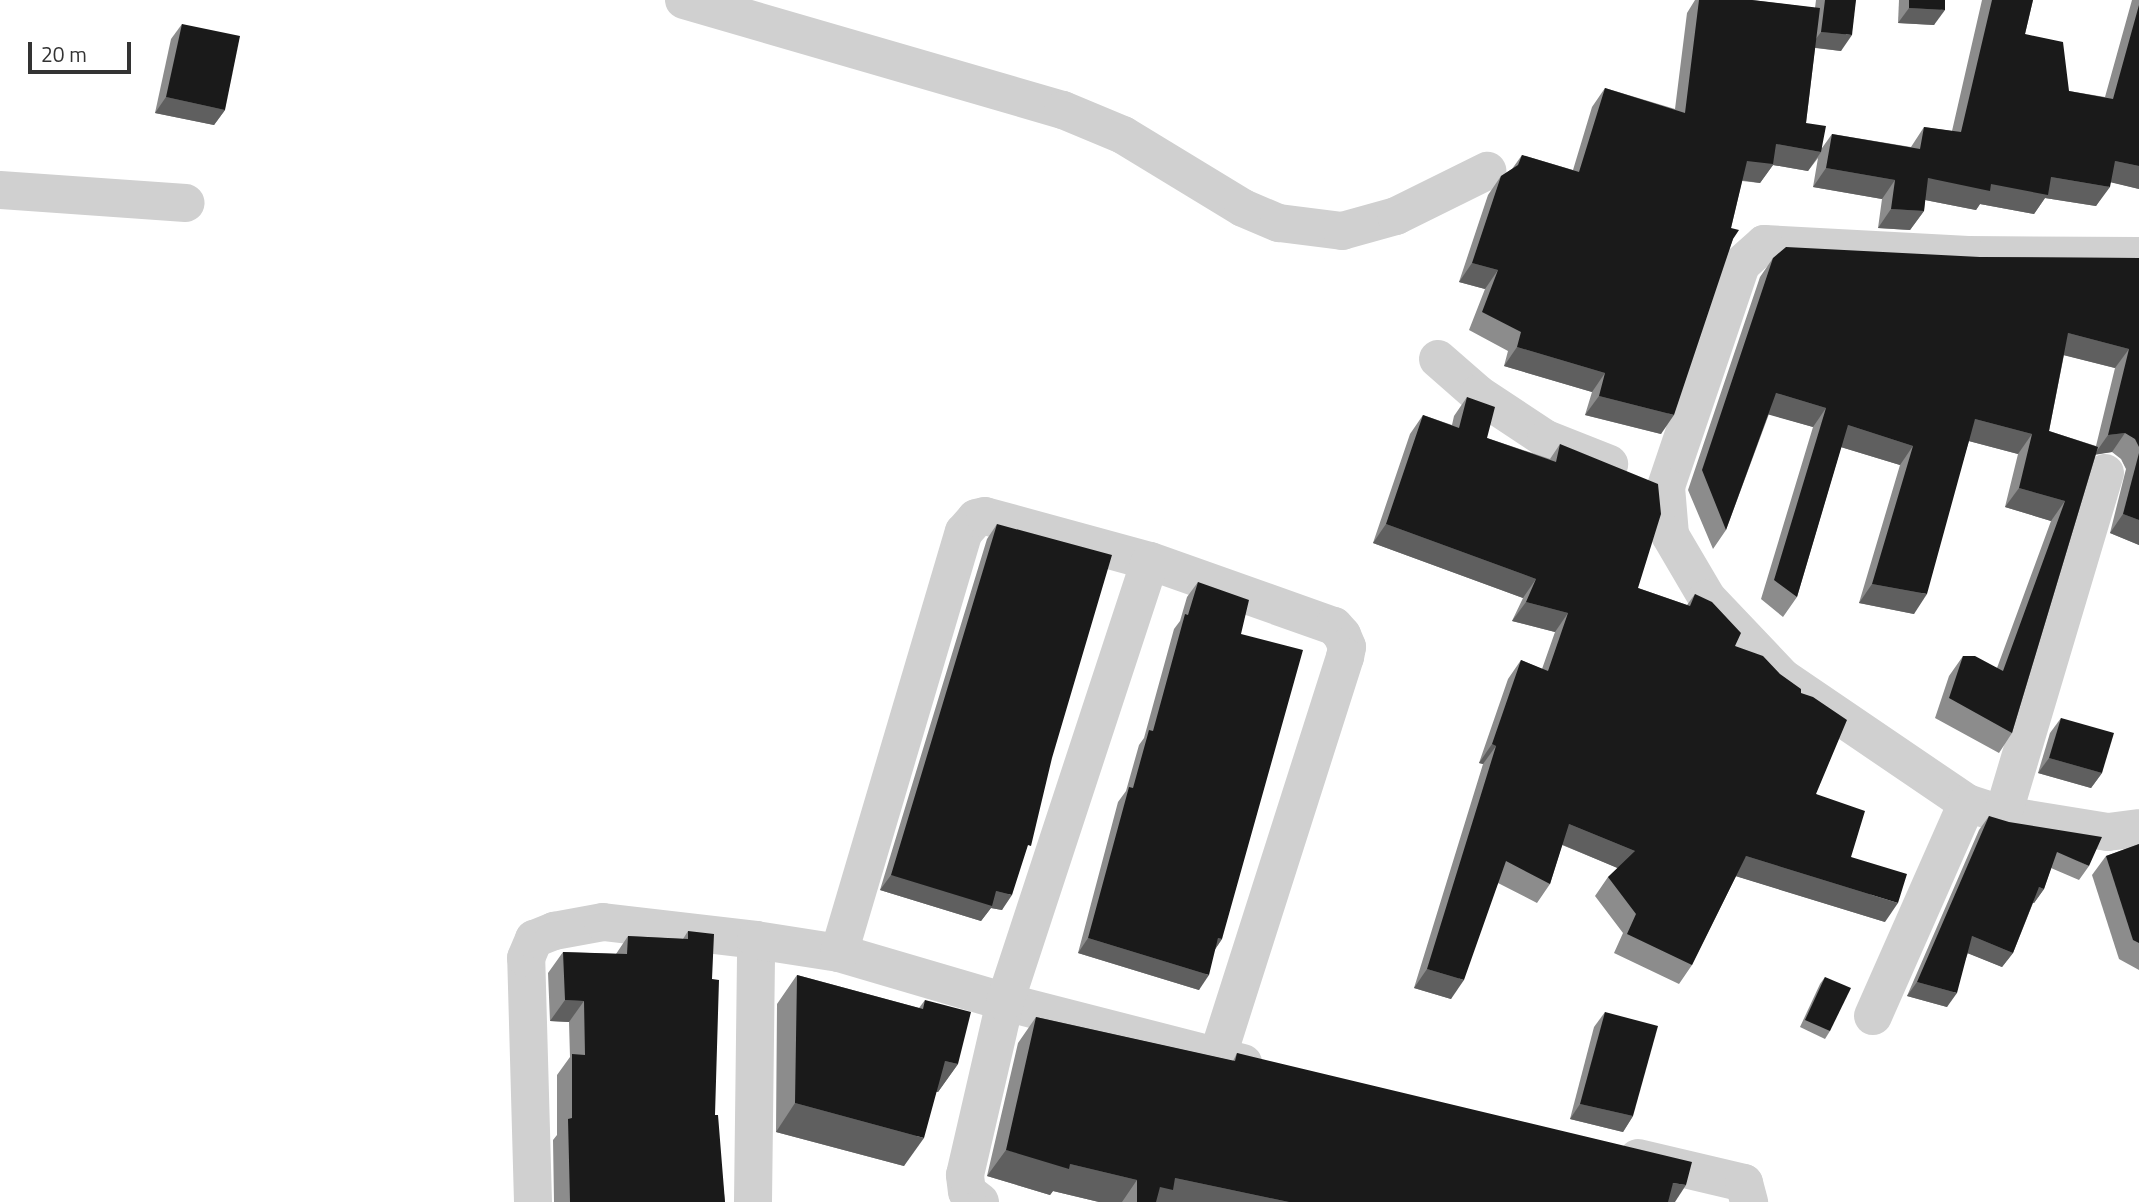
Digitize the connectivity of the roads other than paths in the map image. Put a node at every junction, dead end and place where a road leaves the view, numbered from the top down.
1 (684, 0) edge
2 (1487, 171) dead end
3 (0, 190) edge
4 (186, 203) dead end
5 (2139, 256) edge
6 (1437, 359) dead end
7 (2105, 473) dead end
8 (1666, 487) junction
9 (1150, 561) junction
10 (1967, 803) junction
11 (2003, 815) junction
12 (2139, 828) edge
13 (756, 940) junction
14 (839, 953) junction
15 (1005, 1002) junction
16 (1873, 1016) dead end
17 (1217, 1057) junction
18 (1272, 1070) edge
19 (1609, 1151) edge
20 (533, 1202) edge
21 (753, 1202) edge
22 (980, 1202) edge
23 (1749, 1202) edge

1 - 2 street
3 - 4 street
5 - 8 street
6 - 8 street
7 - 11 street
8 - 10 street
9 - 14 street
9 - 15 street
9 - 17 street
10 - 11 street
10 - 16 street
11 - 12 street
13 - 14 street
13 - 20 street
13 - 21 street
14 - 15 street
15 - 17 street
15 - 22 street
17 - 18 street
19 - 23 street

